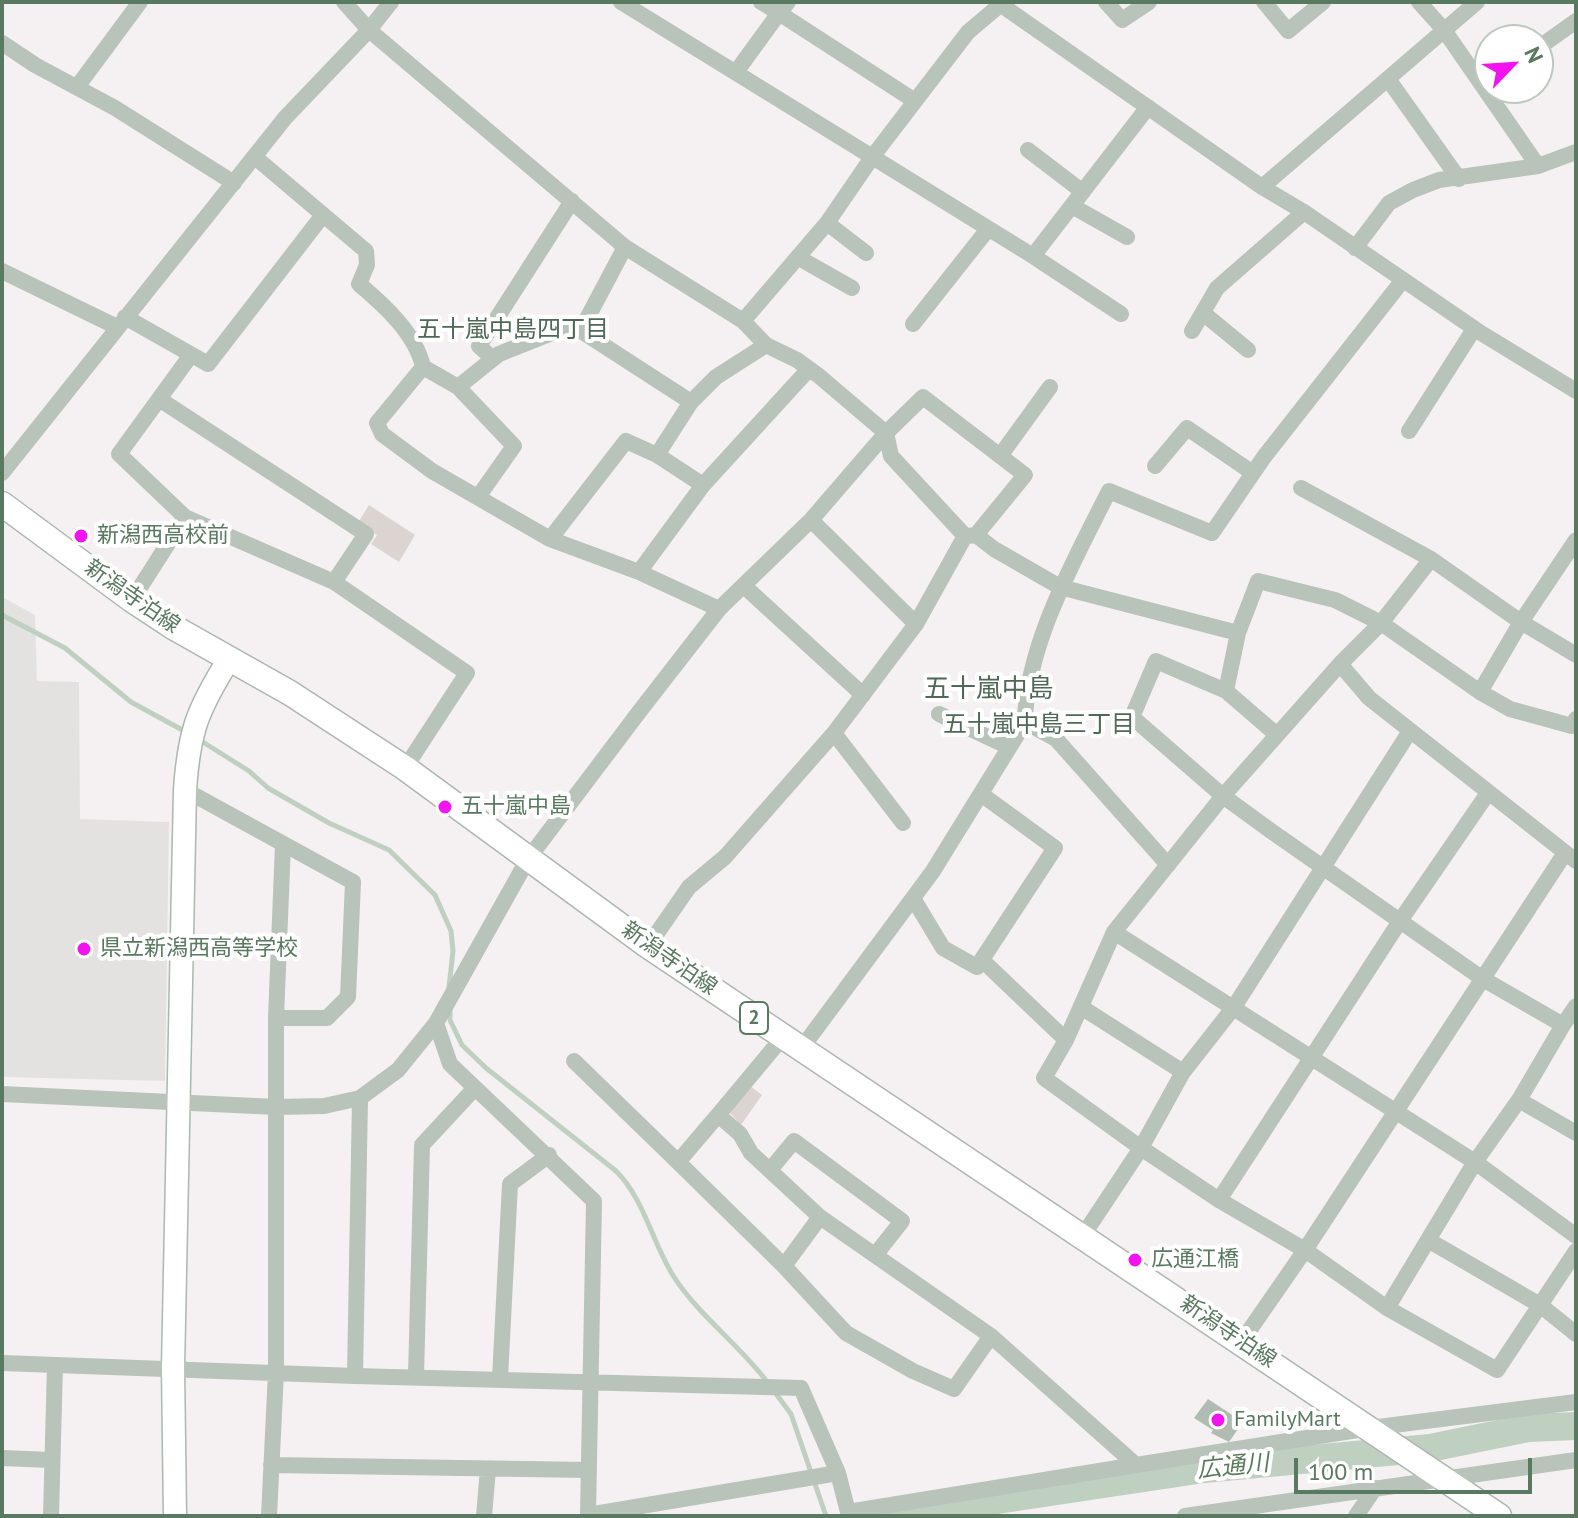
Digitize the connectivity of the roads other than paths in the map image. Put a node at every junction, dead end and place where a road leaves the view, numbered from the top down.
1 (140, 2) edge
2 (344, 2) edge
3 (391, 2) edge
4 (621, 2) edge
5 (761, 2) edge
6 (1106, 2) edge
7 (1149, 2) edge
8 (1264, 2) edge
9 (1323, 2) edge
10 (1419, 2) edge
11 (1477, 2) edge
12 (999, 4) edge
13 (784, 8) edge
14 (1576, 21) edge
15 (369, 30) junction
16 (1444, 30) junction
17 (1554, 37) edge
18 (2, 43) edge
19 (1474, 69) edge
20 (736, 72) junction
21 (1388, 79) junction
22 (77, 87) junction
23 (915, 101) junction
24 (1498, 104) edge
25 (1148, 107) junction
26 (1028, 150) dead end
27 (1576, 152) edge
28 (873, 156) junction
29 (256, 158) junction
30 (1538, 166) junction
31 (1459, 179) junction
32 (234, 183) junction
33 (1262, 187) junction
34 (1077, 199) junction
35 (572, 201) junction
36 (1304, 212) junction
37 (323, 215) junction
38 (827, 223) junction
39 (988, 229) junction
40 (1127, 237) dead end
41 (625, 247) junction
42 (1355, 248) junction
43 (866, 253) dead end
44 (1033, 256) junction
45 (799, 258) junction
46 (2, 271) edge
47 (1403, 280) junction
48 (852, 288) dead end
49 (1203, 313) junction
50 (1121, 314) dead end
51 (743, 321) junction
52 (121, 322) junction
53 (913, 324) dead end
54 (1474, 329) junction
55 (581, 330) junction
56 (1192, 331) dead end
57 (766, 345) junction
58 (1248, 350) dead end
59 (191, 355) junction
60 (493, 359) junction
61 (423, 367) junction
62 (809, 369) junction
63 (458, 387) junction
64 (1050, 387) dead end
65 (1576, 391) edge
66 (159, 399) junction
67 (691, 402) junction
68 (1409, 431) dead end
69 (886, 433) junction
70 (657, 455) junction
71 (1000, 456) junction
72 (1155, 466) dead end
73 (2, 473) edge
74 (1253, 473) junction
75 (703, 485) junction
76 (1301, 488) dead end
77 (478, 497) junction
78 (2, 504) edge
79 (185, 517) junction
80 (811, 520) junction
81 (971, 536) junction
82 (550, 539) junction
83 (1576, 540) edge
84 (1431, 559) junction
85 (639, 572) junction
86 (334, 582) junction
87 (744, 586) junction
88 (1060, 587) junction
89 (132, 600) junction
90 (719, 609) junction
91 (1521, 622) junction
92 (1381, 623) junction
93 (916, 624) junction
94 (1238, 633) junction
95 (1576, 655) edge
96 (229, 659) junction
97 (1340, 664) junction
98 (1226, 691) junction
99 (1480, 692) junction
100 (863, 695) junction
101 (939, 714) dead end
102 (1576, 719) edge
103 (1025, 722) junction
104 (1410, 731) junction
105 (834, 733) junction
106 (1277, 735) junction
107 (1009, 747) junction
108 (405, 768) junction
109 (185, 790) junction
110 (1488, 793) junction
111 (981, 794) junction
112 (1223, 796) junction
113 (903, 823) dead end
114 (283, 844) junction
115 (1571, 857) edge
116 (528, 859) junction
117 (1168, 865) junction
118 (1323, 868) junction
119 (913, 898) junction
120 (1400, 921) junction
121 (1114, 932) junction
122 (648, 946) junction
123 (982, 960) junction
124 (1483, 979) junction
125 (1576, 1006) edge
126 (1081, 1007) junction
127 (1234, 1007) junction
128 (276, 1018) junction
129 (436, 1023) junction
130 (1563, 1025) junction
131 (1066, 1040) junction
132 (792, 1043) junction
133 (1313, 1058) junction
134 (574, 1061) dead end
135 (1183, 1072) junction
136 (475, 1088) junction
137 (2, 1094) edge
138 (360, 1098) junction
139 (1519, 1100) junction
140 (180, 1102) junction
141 (276, 1107) junction
142 (1394, 1112) junction
143 (718, 1115) junction
144 (1576, 1133) edge
145 (1141, 1148) junction
146 (549, 1155) junction
147 (678, 1162) junction
148 (1475, 1162) junction
149 (770, 1170) junction
150 (1219, 1200) junction
151 (820, 1217) junction
152 (1576, 1236) edge
153 (1082, 1237) junction
154 (1428, 1240) junction
155 (1305, 1250) junction
156 (1576, 1251) edge
157 (876, 1254) junction
158 (784, 1266) junction
159 (1540, 1305) junction
160 (1387, 1308) junction
161 (1576, 1334) edge
162 (991, 1336) junction
163 (1242, 1341) junction
164 (2, 1363) edge
165 (55, 1365) junction
166 (173, 1368) junction
167 (276, 1372) junction
168 (355, 1376) junction
169 (416, 1376) junction
170 (500, 1378) junction
171 (591, 1381) junction
172 (1576, 1402) edge
173 (1374, 1430) junction
174 (2, 1458) edge
175 (52, 1460) junction
176 (1576, 1460) edge
177 (271, 1465) junction
178 (1136, 1465) junction
179 (488, 1469) junction
180 (589, 1470) junction
181 (838, 1473) junction
182 (1438, 1474) junction
183 (1375, 1488) junction
184 (849, 1514) edge
185 (51, 1516) edge
186 (175, 1516) edge
187 (269, 1516) edge
188 (484, 1516) edge
189 (1185, 1516) edge
190 (1356, 1516) edge
191 (1499, 1516) edge

1 - 22 street
2 - 15 street
3 - 15 street
4 - 20 street
5 - 13 street
6 - 7 street
8 - 9 street
10 - 16 street
11 - 16 street
12 - 23 street
12 - 25 street
13 - 20 street
13 - 23 street
14 - 17 street
15 - 29 street
15 - 35 street
16 - 19 street
16 - 21 street
18 - 22 street
20 - 28 street
21 - 31 street
21 - 33 street
22 - 32 street
23 - 28 street
24 - 30 street
25 - 33 street
25 - 34 street
26 - 34 street
27 - 30 street
28 - 38 street
28 - 39 street
29 - 32 street
29 - 37 street
30 - 31 street
31 - 42 street
32 - 52 street
33 - 36 street
34 - 40 street
34 - 44 street
35 - 41 street
35 - 60 street
36 - 42 street
36 - 49 street
37 - 59 street
37 - 61 street
38 - 43 street
38 - 45 street
39 - 44 street
39 - 53 street
41 - 51 street
41 - 55 street
42 - 47 street
44 - 50 street
45 - 48 street
45 - 51 street
46 - 52 street
47 - 54 street
47 - 74 street
49 - 56 street
49 - 58 street
51 - 57 street
52 - 59 street
52 - 73 street
54 - 65 street
54 - 68 street
55 - 60 street
55 - 67 street
57 - 62 street
57 - 67 street
59 - 66 street
60 - 63 street
61 - 63 street
61 - 77 street
62 - 69 street
62 - 75 street
63 - 77 street
64 - 71 street
66 - 79 street
66 - 86 street
67 - 70 street
69 - 71 street
69 - 80 street
69 - 81 street
70 - 75 street
70 - 82 street
71 - 81 street
72 - 74 street
74 - 88 street
75 - 85 street
76 - 84 street
77 - 82 street
78 - 89 main road, 新潟寺泊線 / 2
79 - 86 street
79 - 89 street
80 - 87 street
80 - 93 street
81 - 88 street
81 - 93 street
82 - 85 street
83 - 91 street
84 - 91 street
84 - 92 street
85 - 90 street
86 - 108 street
87 - 90 street
87 - 100 street
88 - 94 street
88 - 103 street
89 - 96 main road, 新潟寺泊線 / 2
90 - 116 street
91 - 95 street
91 - 99 street
92 - 94 street
92 - 97 street
92 - 99 street
93 - 100 street
94 - 98 street
96 - 108 main road, 新潟寺泊線 / 2
96 - 109 street
97 - 104 street
97 - 106 street
98 - 106 street
98 - 112 street
99 - 102 street
100 - 105 street
101 - 107 street
103 - 107 street
103 - 117 street
104 - 110 street
104 - 118 street
105 - 113 street
105 - 122 street
106 - 112 street
107 - 111 street
108 - 116 main road, 新潟寺泊線 / 2
109 - 114 street
109 - 140 street
110 - 115 street
110 - 120 street
111 - 119 street
111 - 123 street
112 - 117 street
112 - 118 street
114 - 128 street
114 - 128 street
115 - 124 street
116 - 122 main road, 新潟寺泊線 / 2
116 - 129 street
117 - 121 street
118 - 120 street
118 - 127 street
119 - 123 street
119 - 132 street
120 - 124 street
120 - 133 street
121 - 126 street
121 - 127 street
122 - 132 main road, 新潟寺泊線 / 2
123 - 131 street
124 - 130 street
124 - 142 street
125 - 130 street
126 - 131 street
126 - 135 street
127 - 133 street
127 - 135 street
128 - 141 street
129 - 136 street
129 - 138 street
130 - 139 street
131 - 145 street
132 - 143 street
132 - 153 main road, 新潟寺泊線 / 2
133 - 142 street
133 - 150 street
134 - 147 street
135 - 145 street
136 - 146 street
136 - 169 street
137 - 140 street
138 - 141 street
138 - 168 street
139 - 144 street
139 - 148 street
140 - 141 street
140 - 166 street
141 - 167 street
142 - 148 street
142 - 155 street
143 - 147 street
143 - 149 street
145 - 150 street
145 - 153 street
146 - 170 street
146 - 171 street
147 - 158 street
148 - 152 street
148 - 154 street
149 - 151 street
149 - 157 street
150 - 155 street
151 - 157 street
151 - 158 street
153 - 163 main road, 新潟寺泊線 / 2
154 - 159 street
154 - 160 street
155 - 160 street
155 - 163 street
156 - 159 street
157 - 162 street
158 - 162 street
159 - 160 street
159 - 161 street
162 - 178 street
163 - 173 main road, 新潟寺泊線 / 2
164 - 165 street
165 - 166 street
165 - 175 street
166 - 167 street
166 - 186 street
167 - 168 street
167 - 177 street
168 - 169 street
169 - 170 street
170 - 171 street
171 - 180 street
171 - 181 street
172 - 173 street
173 - 178 street
173 - 182 main road, 新潟寺泊線 / 2
174 - 175 street
175 - 185 street
176 - 182 street
177 - 179 street
177 - 187 street
178 - 184 street
179 - 180 street
179 - 188 street
180 - 181 street
181 - 184 street
182 - 183 street
182 - 191 main road, 新潟寺泊線 / 2
183 - 189 street
183 - 190 street

